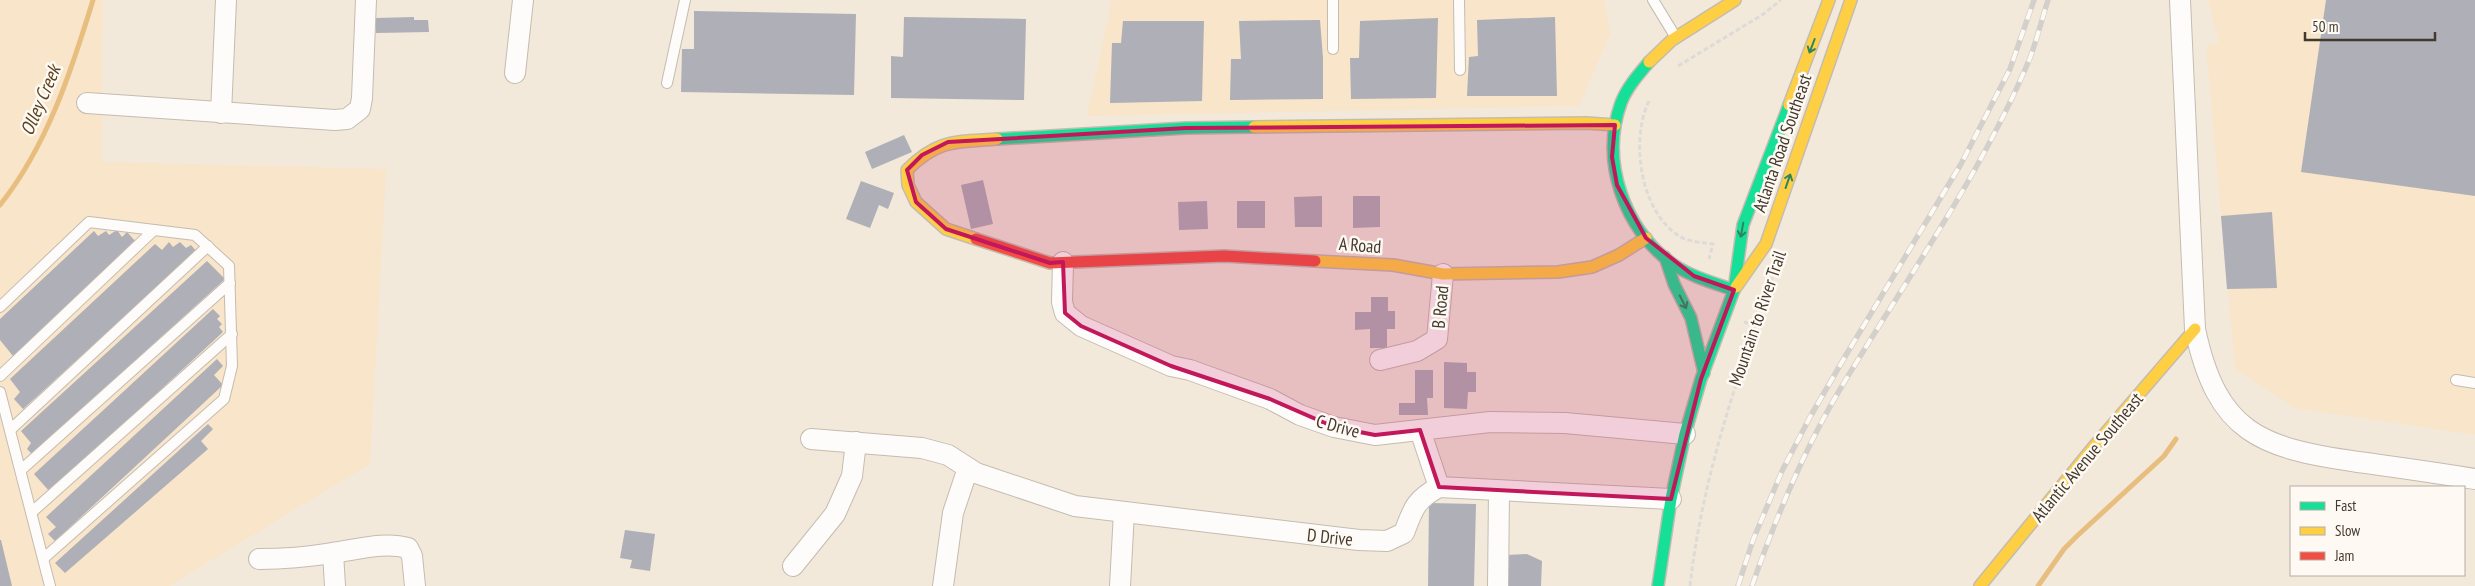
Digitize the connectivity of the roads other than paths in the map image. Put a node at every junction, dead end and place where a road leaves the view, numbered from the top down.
1 (226, 0) edge
2 (366, 0) edge
3 (523, 0) edge
4 (685, 0) edge
5 (1333, 0) edge
6 (1459, 0) edge
7 (1653, 0) edge
8 (1735, 0) edge
9 (1829, 0) edge
10 (1851, 0) edge
11 (2180, 0) edge
12 (1676, 37) junction
13 (1333, 49) dead end
14 (1460, 70) dead end
15 (515, 73) dead end
16 (667, 83) dead end
17 (87, 103) dead end
18 (221, 112) junction
19 (1615, 125) junction
20 (154, 230) junction
21 (1646, 238) junction
22 (208, 246) junction
23 (1664, 257) junction
24 (1063, 262) junction
25 (1443, 274) junction
26 (230, 283) junction
27 (1734, 290) junction
28 (0, 307) edge
29 (2195, 328) junction
30 (232, 334) junction
31 (1380, 360) dead end
32 (1704, 372) junction
33 (0, 376) edge
34 (2456, 380) dead end
35 (2475, 383) edge
36 (0, 392) edge
37 (10, 430) junction
38 (1420, 430) junction
39 (1685, 434) junction
40 (811, 439) dead end
41 (856, 442) junction
42 (968, 468) junction
43 (21, 470) junction
44 (2475, 479) edge
45 (1439, 487) junction
46 (1499, 492) junction
47 (1671, 499) junction
48 (32, 512) junction
49 (1124, 512) junction
50 (333, 553) junction
51 (44, 558) junction
52 (260, 559) dead end
53 (793, 566) dead end
54 (50, 586) edge
55 (334, 586) edge
56 (415, 586) edge
57 (943, 586) edge
58 (1120, 586) edge
59 (1498, 586) edge
60 (1658, 586) edge
61 (1980, 586) edge

1 - 18 street
2 - 18 street
3 - 15 street
4 - 16 lane
5 - 13 lane
6 - 14 lane
7 - 12 lane
8 - 12 street
9 -> 27 street, Atlanta Road Southeast
27 -> 10 street, Atlanta Road Southeast
11 - 29 street
12 - 19 street
17 - 18 street
19 - 21 street
19 - 24 street, A Road
20 - 22 lane
20 - 28 lane
20 - 33 lane
21 - 23 street
21 - 25 street, A Road
22 - 26 lane
22 - 37 lane
23 - 27 street
23 -> 32 street
24 - 25 street, A Road
24 - 38 street, C Drive
25 - 31 street, B Road
26 - 30 lane
26 - 43 lane
27 - 32 street, Atlanta Road Southeast
29 - 44 street
29 - 61 street, Atlantic Avenue Southeast
30 - 48 lane
30 - 51 lane
32 - 39 street, Atlanta Road Southeast
34 - 35 lane
36 - 37 lane
37 - 43 lane
38 - 39 street, C Drive
38 - 45 street
39 - 47 street, Atlanta Road Southeast
40 - 41 street, D Drive
41 - 42 street, D Drive
41 - 53 street
42 - 49 street, D Drive
42 - 57 street
43 - 48 lane
45 - 46 street
45 - 49 street, D Drive
46 - 47 street
46 - 59 street
47 - 60 street, Atlanta Road Southeast
48 - 51 lane
49 - 58 street
50 - 52 street
50 - 55 street
50 - 56 street
51 - 54 lane

